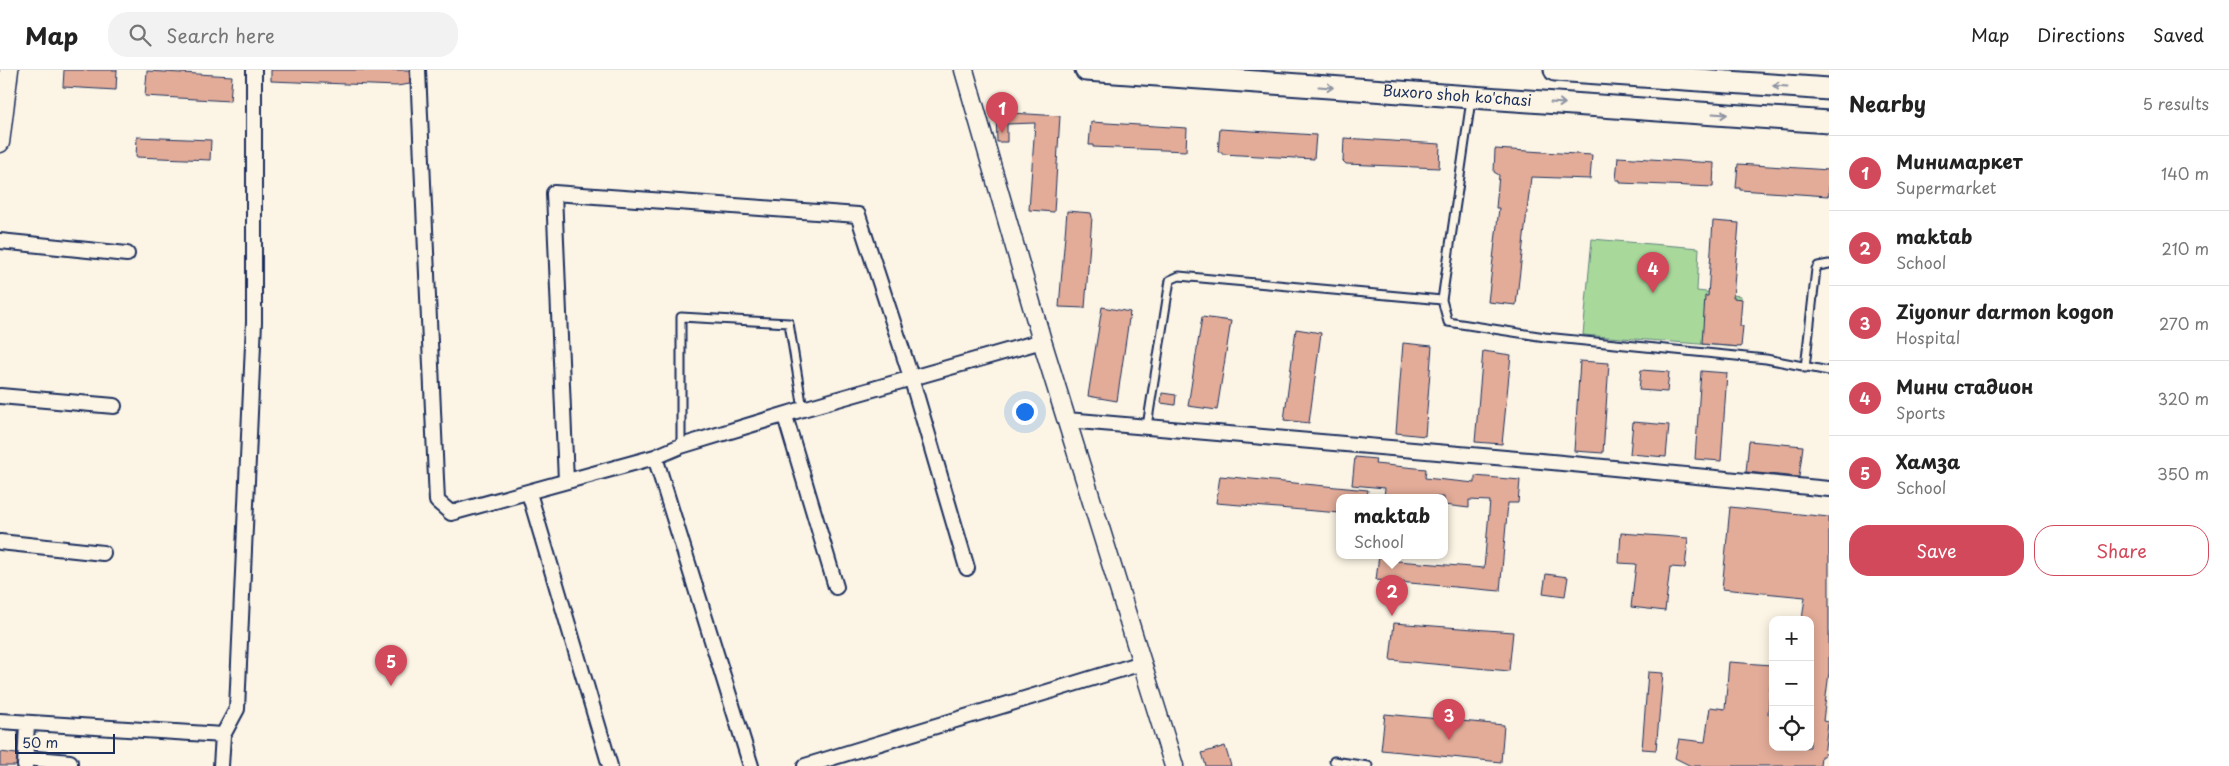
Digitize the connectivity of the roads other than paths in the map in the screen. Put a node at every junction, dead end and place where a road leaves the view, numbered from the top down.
1 (10, 70) edge
2 (254, 70) edge
3 (418, 70) edge
4 (964, 70) edge
5 (1086, 70) edge
6 (1555, 70) edge
7 (1829, 89) edge
8 (1471, 97) junction
9 (1829, 122) edge
10 (0, 143) edge
11 (0, 242) edge
12 (127, 254) dead end
13 (1829, 264) edge
14 (1442, 300) junction
15 (1042, 341) junction
16 (1805, 368) junction
17 (1829, 371) edge
18 (911, 377) junction
19 (0, 396) edge
20 (114, 406) dead end
21 (803, 409) junction
22 (785, 416) junction
23 (1067, 420) junction
24 (1147, 426) junction
25 (681, 446) junction
26 (655, 457) junction
27 (566, 481) junction
28 (1829, 489) edge
29 (529, 493) junction
30 (0, 542) edge
31 (103, 553) dead end
32 (967, 568) dead end
33 (836, 587) dead end
34 (1142, 663) junction
35 (0, 720) edge
36 (27, 723) junction
37 (223, 735) junction
38 (1334, 761) dead end
39 (26, 762) edge
40 (70, 766) edge
41 (221, 766) edge
42 (610, 766) edge
43 (751, 766) edge
44 (805, 766) edge
45 (1174, 766) edge
46 (1368, 766) edge

1 - 10 street
2 - 37 street
3 - 29 street
4 - 15 street
5 -> 8 main road, Buxoro shoh ko'chasi
7 -> 6 main road
8 -> 9 main road, Buxoro shoh ko'chasi
8 - 14 lane
11 - 12 street
13 - 16 lane
14 - 16 lane
14 - 24 lane
15 - 18 street
15 - 23 street
16 - 17 lane
18 - 21 street
18 - 27 street
18 - 32 street
19 - 20 street
21 - 22 street
21 - 25 lane
22 - 25 street
22 - 33 street
23 - 24 street
23 - 34 street
24 - 28 street
25 - 26 street
26 - 27 street
26 - 43 street
27 - 29 street
29 - 42 street
30 - 31 street
34 - 44 street
34 - 45 street
35 - 36 street
36 - 37 street
36 - 39 street
37 - 41 street
38 - 46 lane
39 - 40 street

